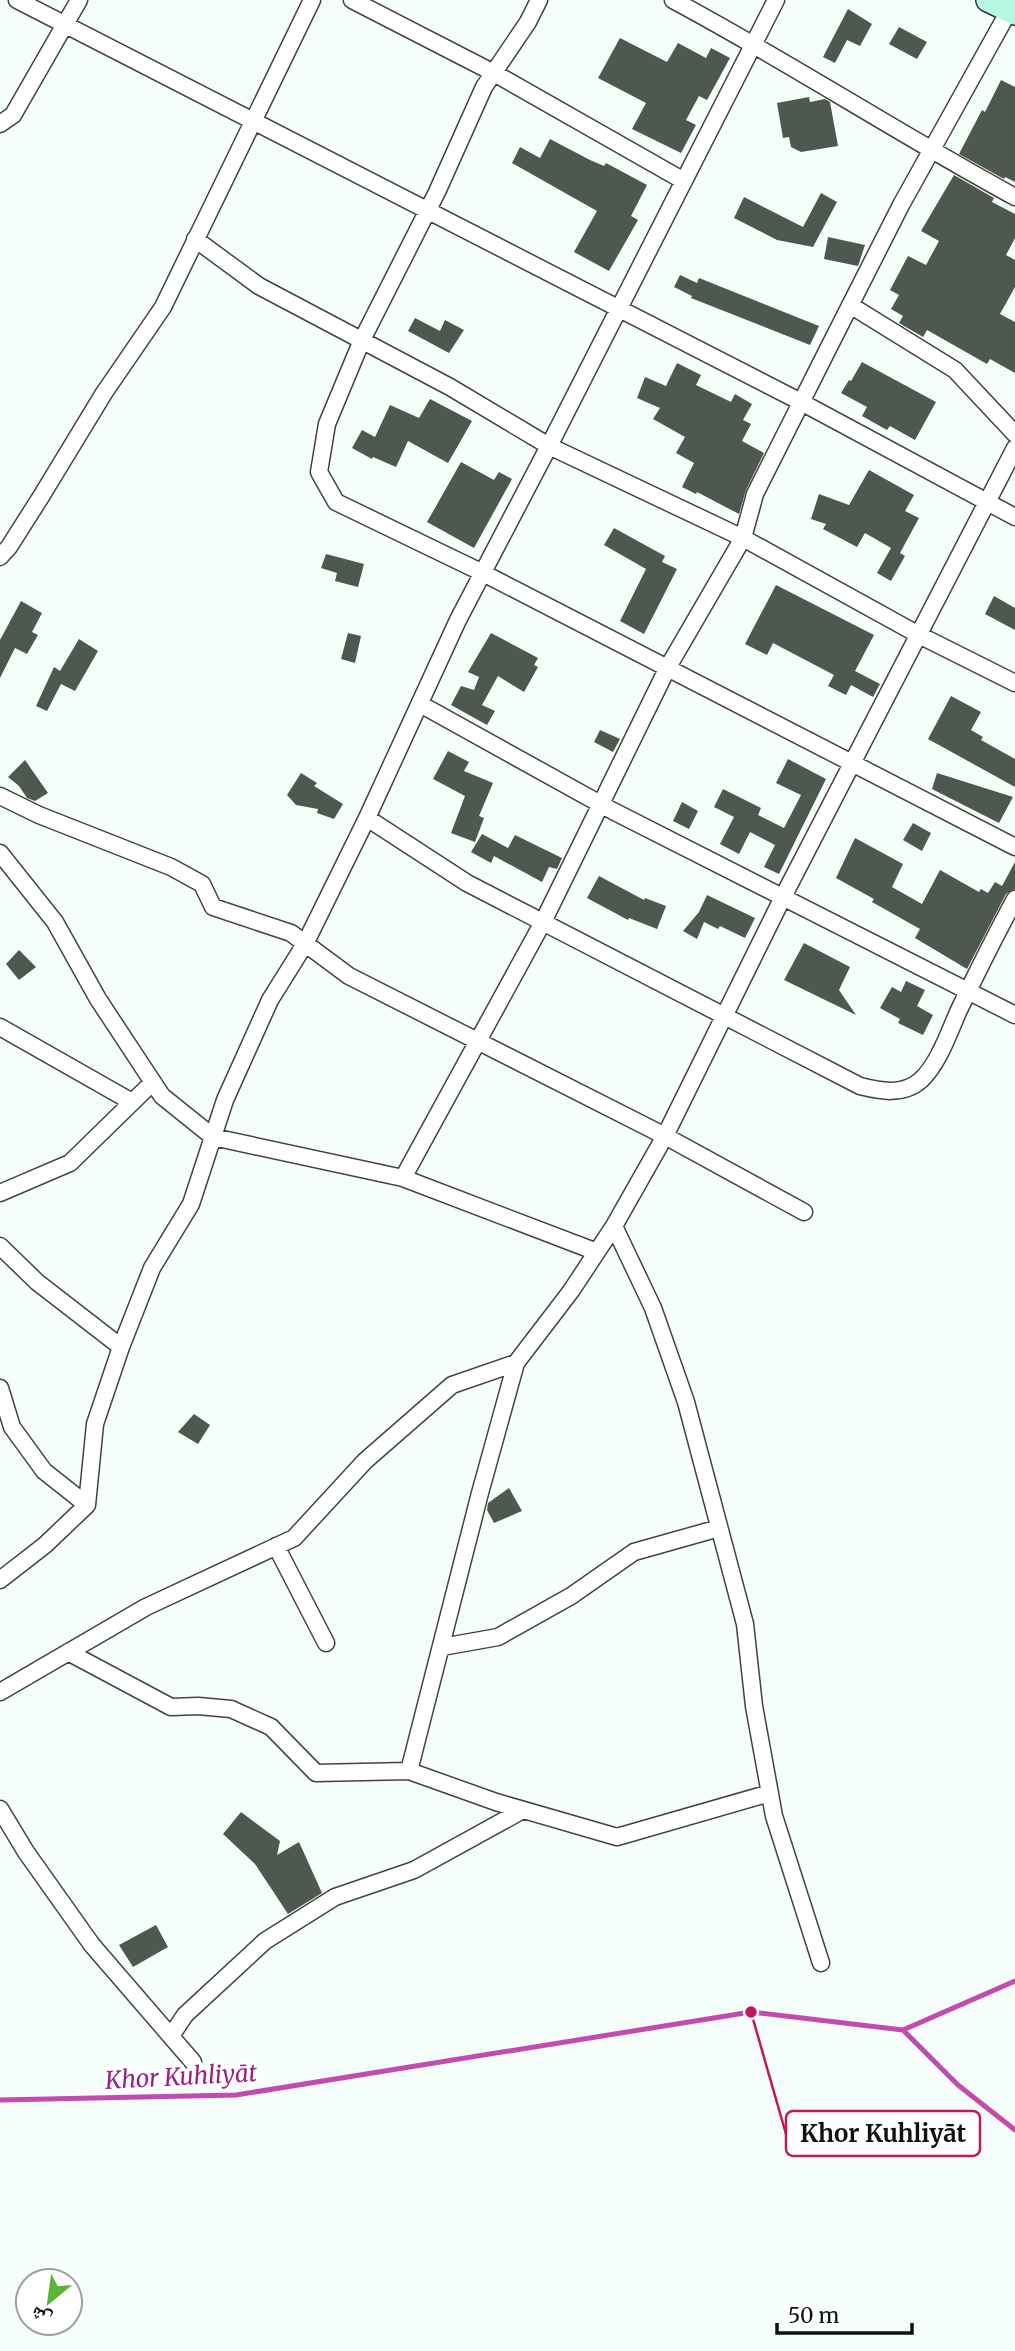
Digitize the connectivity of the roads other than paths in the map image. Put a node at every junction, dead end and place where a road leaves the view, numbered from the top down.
1 (17, 0) edge
2 (79, 0) edge
3 (313, 0) edge
4 (352, 0) edge
5 (539, 0) edge
6 (673, 0) edge
7 (776, 0) edge
8 (988, 0) edge
9 (1013, 8) edge
10 (65, 25) junction
11 (754, 43) junction
12 (494, 73) junction
13 (252, 122) junction
14 (0, 124) edge
15 (931, 152) junction
16 (684, 181) junction
17 (1015, 197) edge
18 (427, 211) junction
19 (195, 239) junction
20 (850, 305) junction
21 (619, 309) junction
22 (362, 340) junction
23 (801, 402) junction
24 (1015, 435) edge
25 (549, 446) junction
26 (1015, 449) edge
27 (987, 503) junction
28 (1015, 517) edge
29 (743, 538) junction
30 (0, 556) edge
31 (483, 573) junction
32 (919, 635) junction
33 (668, 667) junction
34 (1015, 683) edge
35 (420, 704) junction
36 (853, 763) junction
37 (0, 796) edge
38 (600, 803) junction
39 (367, 818) junction
40 (1015, 848) edge
41 (0, 853) edge
42 (783, 897) junction
43 (1015, 900) edge
44 (543, 922) junction
45 (305, 944) junction
46 (968, 991) junction
47 (724, 1015) junction
48 (1015, 1015) edge
49 (0, 1027) edge
50 (477, 1041) junction
51 (153, 1082) junction
52 (132, 1102) junction
53 (664, 1136) junction
54 (213, 1137) junction
55 (403, 1178) junction
56 (0, 1194) edge
57 (804, 1212) dead end
58 (614, 1226) junction
59 (0, 1246) edge
60 (597, 1252) junction
61 (121, 1347) junction
62 (516, 1363) junction
63 (0, 1388) edge
64 (87, 1505) junction
65 (719, 1528) junction
66 (276, 1546) junction
67 (0, 1580) edge
68 (326, 1643) dead end
69 (442, 1647) junction
70 (68, 1652) junction
71 (0, 1692) edge
72 (409, 1770) junction
73 (770, 1793) junction
74 (0, 1809) edge
75 (523, 1810) junction
76 (821, 1963) dead end
77 (171, 2036) junction
78 (193, 2062) dead end

1 - 10 street
2 - 10 street
3 - 13 street
4 - 12 street
5 - 12 street
6 - 11 street
7 - 11 street
8 - 9 street
9 - 15 street
10 - 13 street
10 - 14 street
11 - 15 street
11 - 16 street
12 - 16 street
12 - 18 street
13 - 18 street
13 - 19 street
15 - 17 street
15 - 20 street
16 - 21 street
18 - 21 street
18 - 22 street
19 - 22 street
19 - 30 street
20 - 23 street
20 - 24 street
21 - 23 street
21 - 25 street
22 - 25 street
22 - 31 street
23 - 27 street
23 - 29 street
25 - 29 street
25 - 31 street
26 - 27 street
27 - 28 street
27 - 32 street
29 - 32 street
29 - 33 street
31 - 33 street
31 - 35 street
32 - 34 street
32 - 36 street
33 - 36 street
33 - 38 street
35 - 38 street
35 - 39 street
36 - 40 street
36 - 42 street
37 - 45 street
38 - 42 street
38 - 44 street
39 - 44 street
39 - 45 street
41 - 51 street
42 - 46 street
42 - 47 street
43 - 46 street
44 - 47 street
44 - 50 street
45 - 50 street
45 - 54 street
46 - 47 street
46 - 48 street
47 - 53 street
49 - 52 street
50 - 53 street
50 - 55 street
51 - 52 street
51 - 54 street
52 - 56 street
53 - 57 street
53 - 58 street
54 - 55 street
54 - 61 street
55 - 60 street
58 - 60 street
58 - 65 street
59 - 61 street
60 - 62 street
61 - 64 street
62 - 66 street
62 - 69 street
63 - 64 street
64 - 67 street
65 - 69 street
65 - 73 street
66 - 68 street
66 - 70 street
69 - 72 street
70 - 71 street
70 - 72 street
72 - 75 street
73 - 75 street
73 - 76 street
74 - 77 street
75 - 77 street
77 - 78 street

